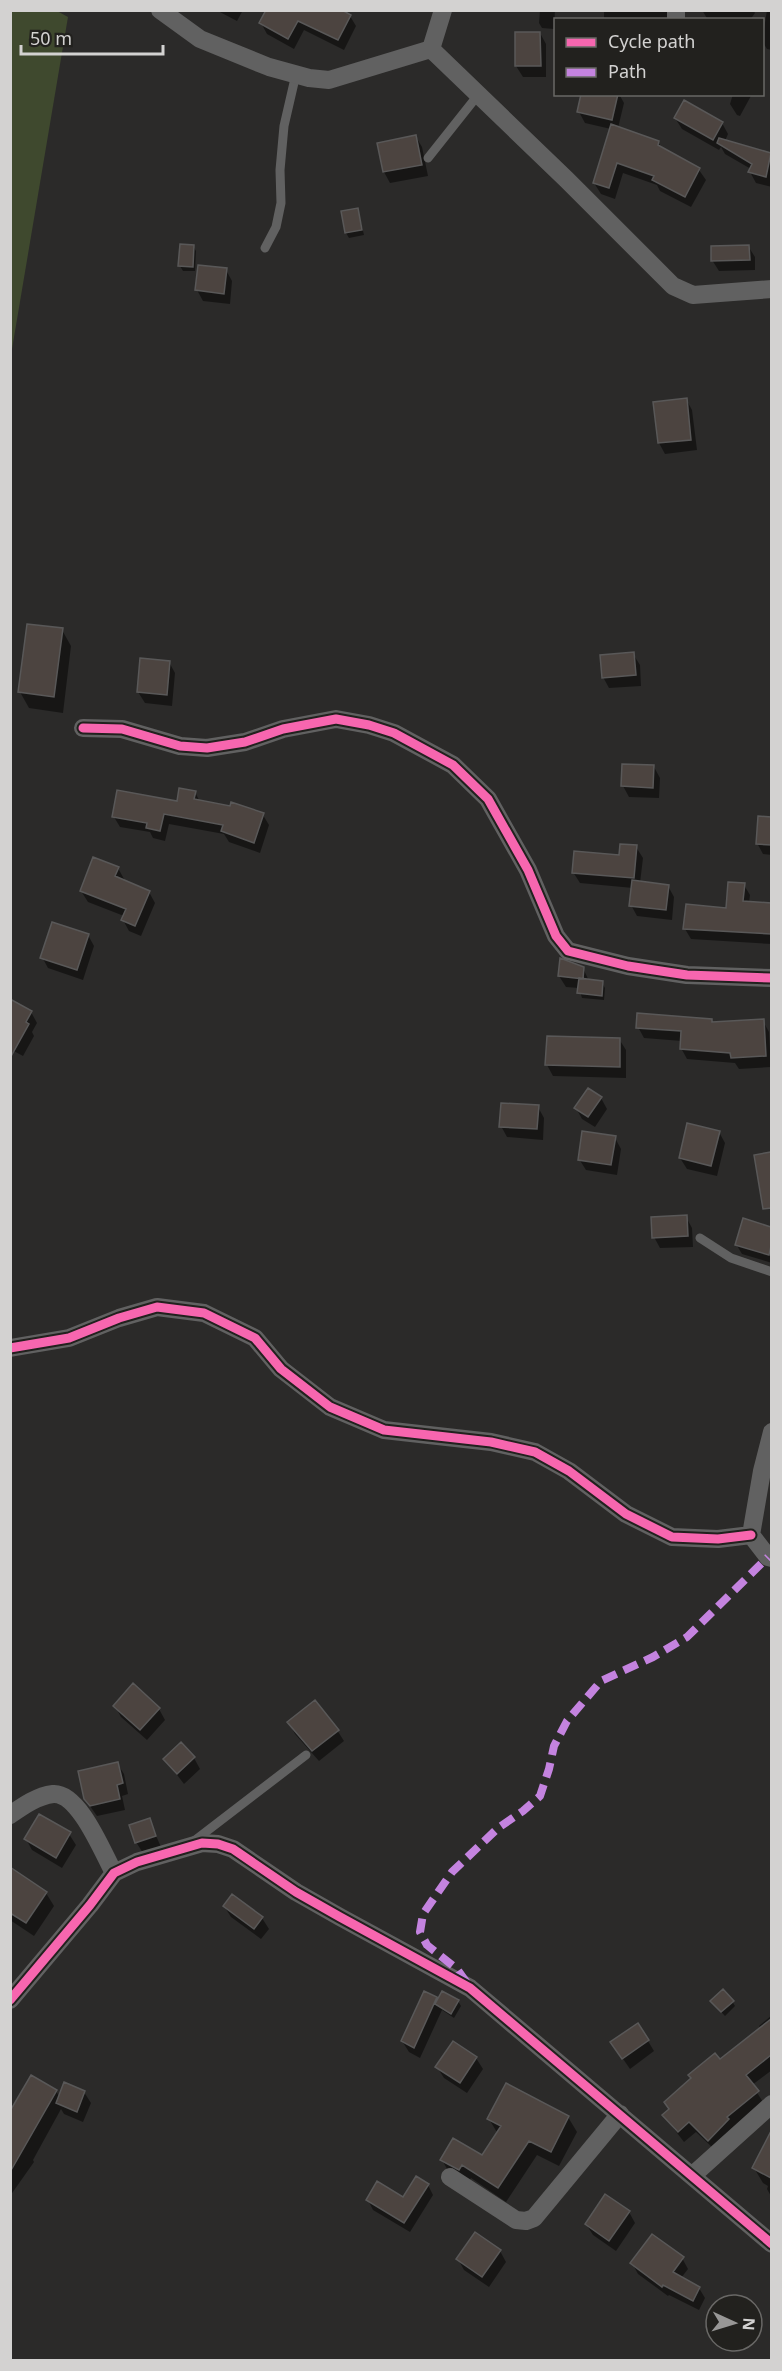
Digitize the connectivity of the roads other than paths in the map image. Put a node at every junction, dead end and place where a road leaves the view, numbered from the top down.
1 (160, 10) edge
2 (444, 11) edge
3 (431, 49) junction
4 (296, 74) junction
5 (478, 95) junction
6 (428, 158) dead end
7 (265, 248) dead end
8 (771, 289) edge
9 (83, 728) dead end
10 (771, 978) edge
11 (700, 1238) dead end
12 (771, 1272) edge
13 (10, 1348) edge
14 (771, 1432) edge
15 (751, 1535) junction
16 (771, 1558) edge
17 (306, 1755) dead end
18 (10, 1815) edge
19 (185, 1848) junction
20 (114, 1873) junction
21 (10, 2000) edge
22 (771, 2104) edge
23 (620, 2114) junction
24 (693, 2175) junction
25 (450, 2177) dead end
26 (771, 2244) edge

1 - 4 street
2 - 3 street
3 - 4 street
3 - 5 street
4 - 7 lane
5 - 6 lane
5 - 8 street
9 - 10 street
11 - 12 lane
13 - 15 street
14 - 15 street
15 - 16 street
17 - 19 lane
18 - 20 street
19 - 20 street
19 - 23 street
20 - 21 street
22 - 24 street
23 - 24 street
23 - 25 street
24 - 26 street

